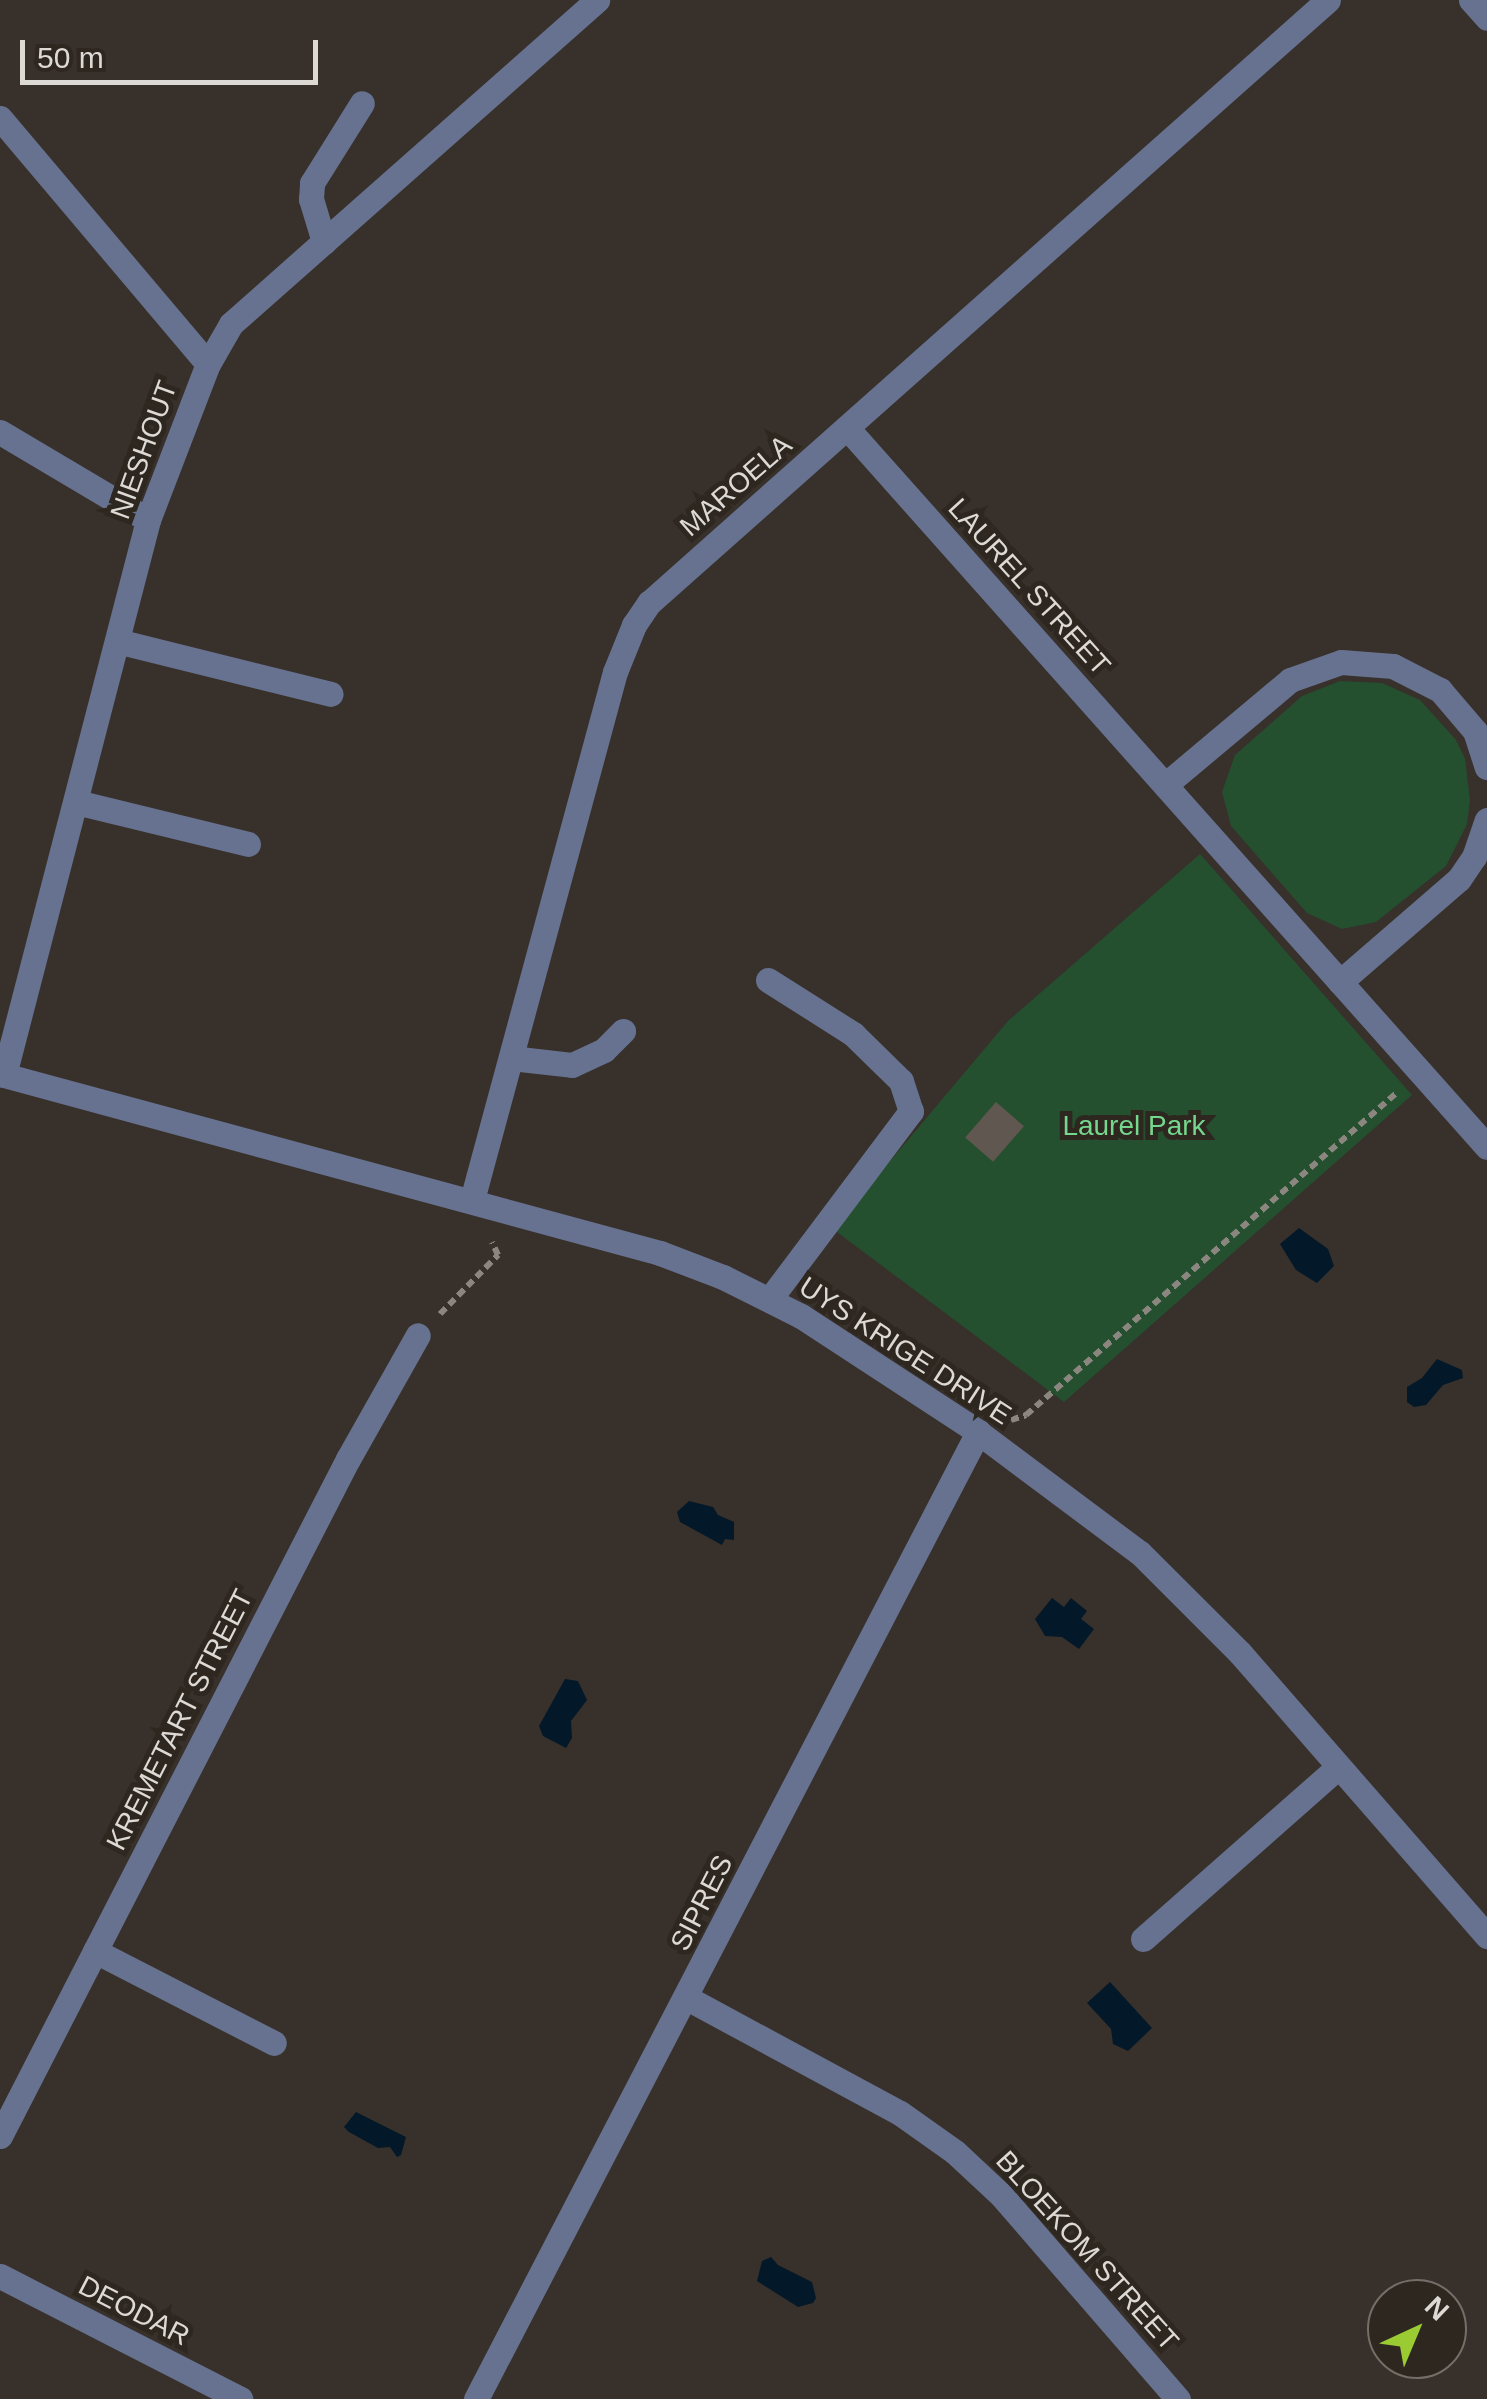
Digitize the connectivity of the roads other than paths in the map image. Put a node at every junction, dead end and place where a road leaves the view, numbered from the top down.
1 (596, 0) edge
2 (1328, 0) edge
3 (1471, 0) edge
4 (1487, 18) edge
5 (362, 103) dead end
6 (0, 118) edge
7 (324, 242) junction
8 (208, 364) junction
9 (848, 429) junction
10 (0, 432) edge
11 (148, 520) junction
12 (117, 640) junction
13 (332, 694) dead end
14 (1487, 768) edge
15 (1165, 785) junction
16 (76, 802) junction
17 (1487, 820) edge
18 (248, 844) dead end
19 (768, 980) dead end
20 (1340, 982) junction
21 (623, 1031) dead end
22 (511, 1058) junction
23 (2, 1075) edge
24 (1487, 1147) edge
25 (472, 1200) junction
26 (769, 1300) junction
27 (418, 1335) road end
28 (978, 1432) junction
29 (1338, 1767) junction
30 (1487, 1936) edge
31 (1143, 1939) dead end
32 (95, 1952) junction
33 (687, 1998) junction
34 (274, 2043) dead end
35 (0, 2136) edge
36 (0, 2276) edge
37 (240, 2399) edge
38 (476, 2399) edge
39 (1178, 2399) edge

1 - 7 street, NIESHOUT
2 - 9 street, MAROELA
3 - 4 street
5 - 7 street
6 - 8 street
7 - 8 street, NIESHOUT
8 - 11 street, NIESHOUT
9 - 15 street, LAUREL STREET
9 - 22 street, MAROELA
10 - 11 street
11 - 12 street, NIESHOUT
12 - 13 street
12 - 16 street, NIESHOUT
14 - 15 street
15 - 20 street, LAUREL STREET
16 - 18 street
16 - 23 street, NIESHOUT
17 - 20 street
19 - 26 street
20 - 24 street, LAUREL STREET
21 - 22 street
22 - 25 street, MAROELA
23 - 25 street, UYS KRIGE DRIVE
25 - 26 street, UYS KRIGE DRIVE
26 - 28 street, UYS KRIGE DRIVE
27 - 32 street, KREMETART STREET
28 - 29 street, UYS KRIGE DRIVE
28 - 33 street, SIPRES
29 - 30 street, UYS KRIGE DRIVE
29 - 31 street
32 - 34 street
32 - 35 street, KREMETART STREET
33 - 38 street, SIPRES
33 - 39 street, BLOEKOM STREET
36 - 37 street, DEODAR

